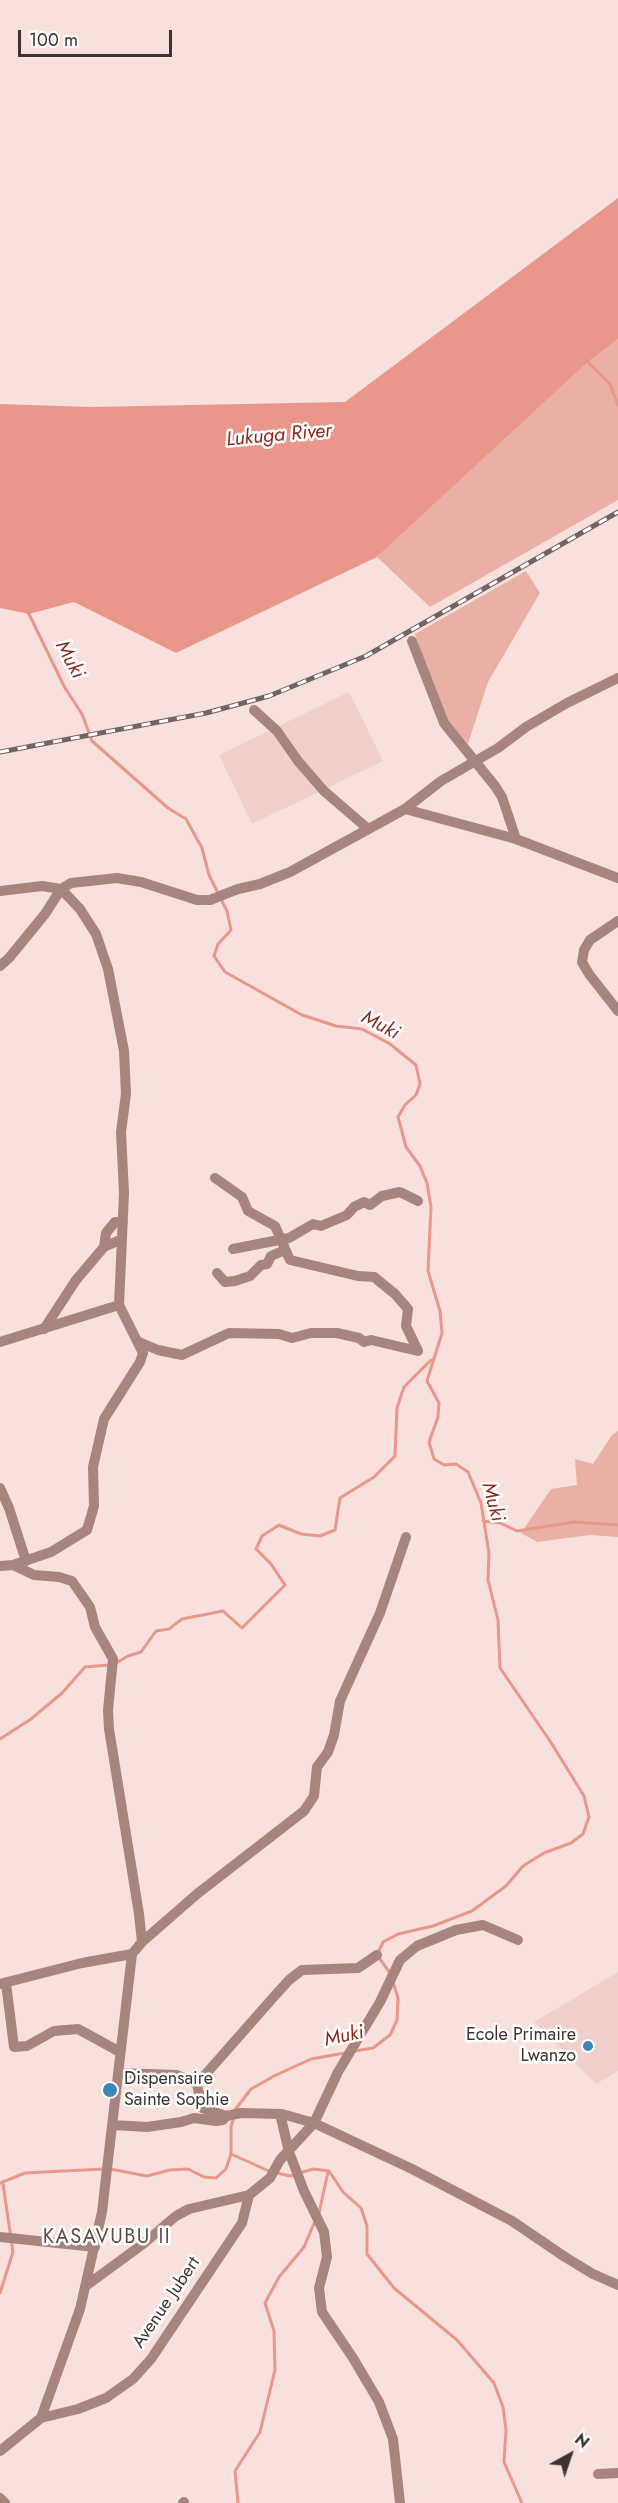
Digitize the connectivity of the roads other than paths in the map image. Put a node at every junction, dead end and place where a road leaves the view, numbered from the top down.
1 (412, 641) dead end
2 (618, 678) edge
3 (254, 710) dead end
4 (474, 762) junction
5 (405, 809) junction
6 (367, 828) junction
7 (516, 839) junction
8 (618, 878) edge
9 (61, 889) junction
10 (0, 891) edge
11 (618, 921) edge
12 (0, 966) edge
13 (618, 1011) edge
14 (215, 1178) dead end
15 (418, 1201) dead end
16 (123, 1222) junction
17 (122, 1239) junction
18 (283, 1245) junction
19 (104, 1247) junction
20 (233, 1249) dead end
21 (217, 1273) dead end
22 (119, 1305) junction
23 (44, 1329) junction
24 (0, 1342) edge
25 (139, 1342) junction
26 (0, 1488) edge
27 (406, 1537) dead end
28 (26, 1561) junction
29 (13, 1565) junction
30 (0, 1566) edge
31 (518, 1940) dead end
32 (142, 1942) junction
33 (132, 1954) junction
34 (377, 1955) dead end
35 (3, 1984) edge
36 (120, 2052) junction
37 (118, 2073) junction
38 (197, 2084) junction
39 (202, 2108) junction
40 (282, 2114) junction
41 (226, 2116) junction
42 (194, 2118) junction
43 (314, 2123) junction
44 (113, 2125) junction
45 (289, 2152) junction
46 (249, 2195) junction
47 (0, 2237) edge
48 (94, 2247) junction
49 (87, 2285) junction
50 (618, 2285) edge
51 (41, 2418) junction
52 (0, 2451) edge
53 (618, 2473) edge
54 (598, 2474) dead end
55 (0, 2498) edge
56 (5, 2503) edge
57 (400, 2503) edge

1 - 4 street
2 - 4 street
3 - 6 street
4 - 5 street
4 - 7 street
5 - 6 street
5 - 7 street
6 - 9 street
7 - 8 street
9 - 10 street
9 - 12 street
9 - 16 street
11 - 13 street
14 - 18 street
15 - 18 street
16 - 17 street
16 - 19 street
17 - 19 street
17 - 22 street
18 - 20 street
18 - 21 street
18 - 25 street
19 - 23 street
22 - 23 street
22 - 25 street
23 - 24 street
25 - 28 street
26 - 28 street
27 - 32 street
28 - 29 street
29 - 30 street
29 - 32 street
31 - 43 street
32 - 33 street
33 - 35 street
33 - 36 street
34 - 38 street
35 - 36 street
36 - 37 street
37 - 38 street
37 - 44 street
38 - 39 street
39 - 41 street
39 - 42 street
40 - 41 street
40 - 43 street
40 - 45 street
41 - 42 street
42 - 44 street
43 - 45 street
43 - 50 street
44 - 48 street
45 - 46 street
45 - 57 street
46 - 49 street
46 - 51 street, Avenue Jubert
47 - 48 street
48 - 49 street
49 - 51 street
51 - 52 street, Avenue Jubert
53 - 54 street
55 - 56 street

